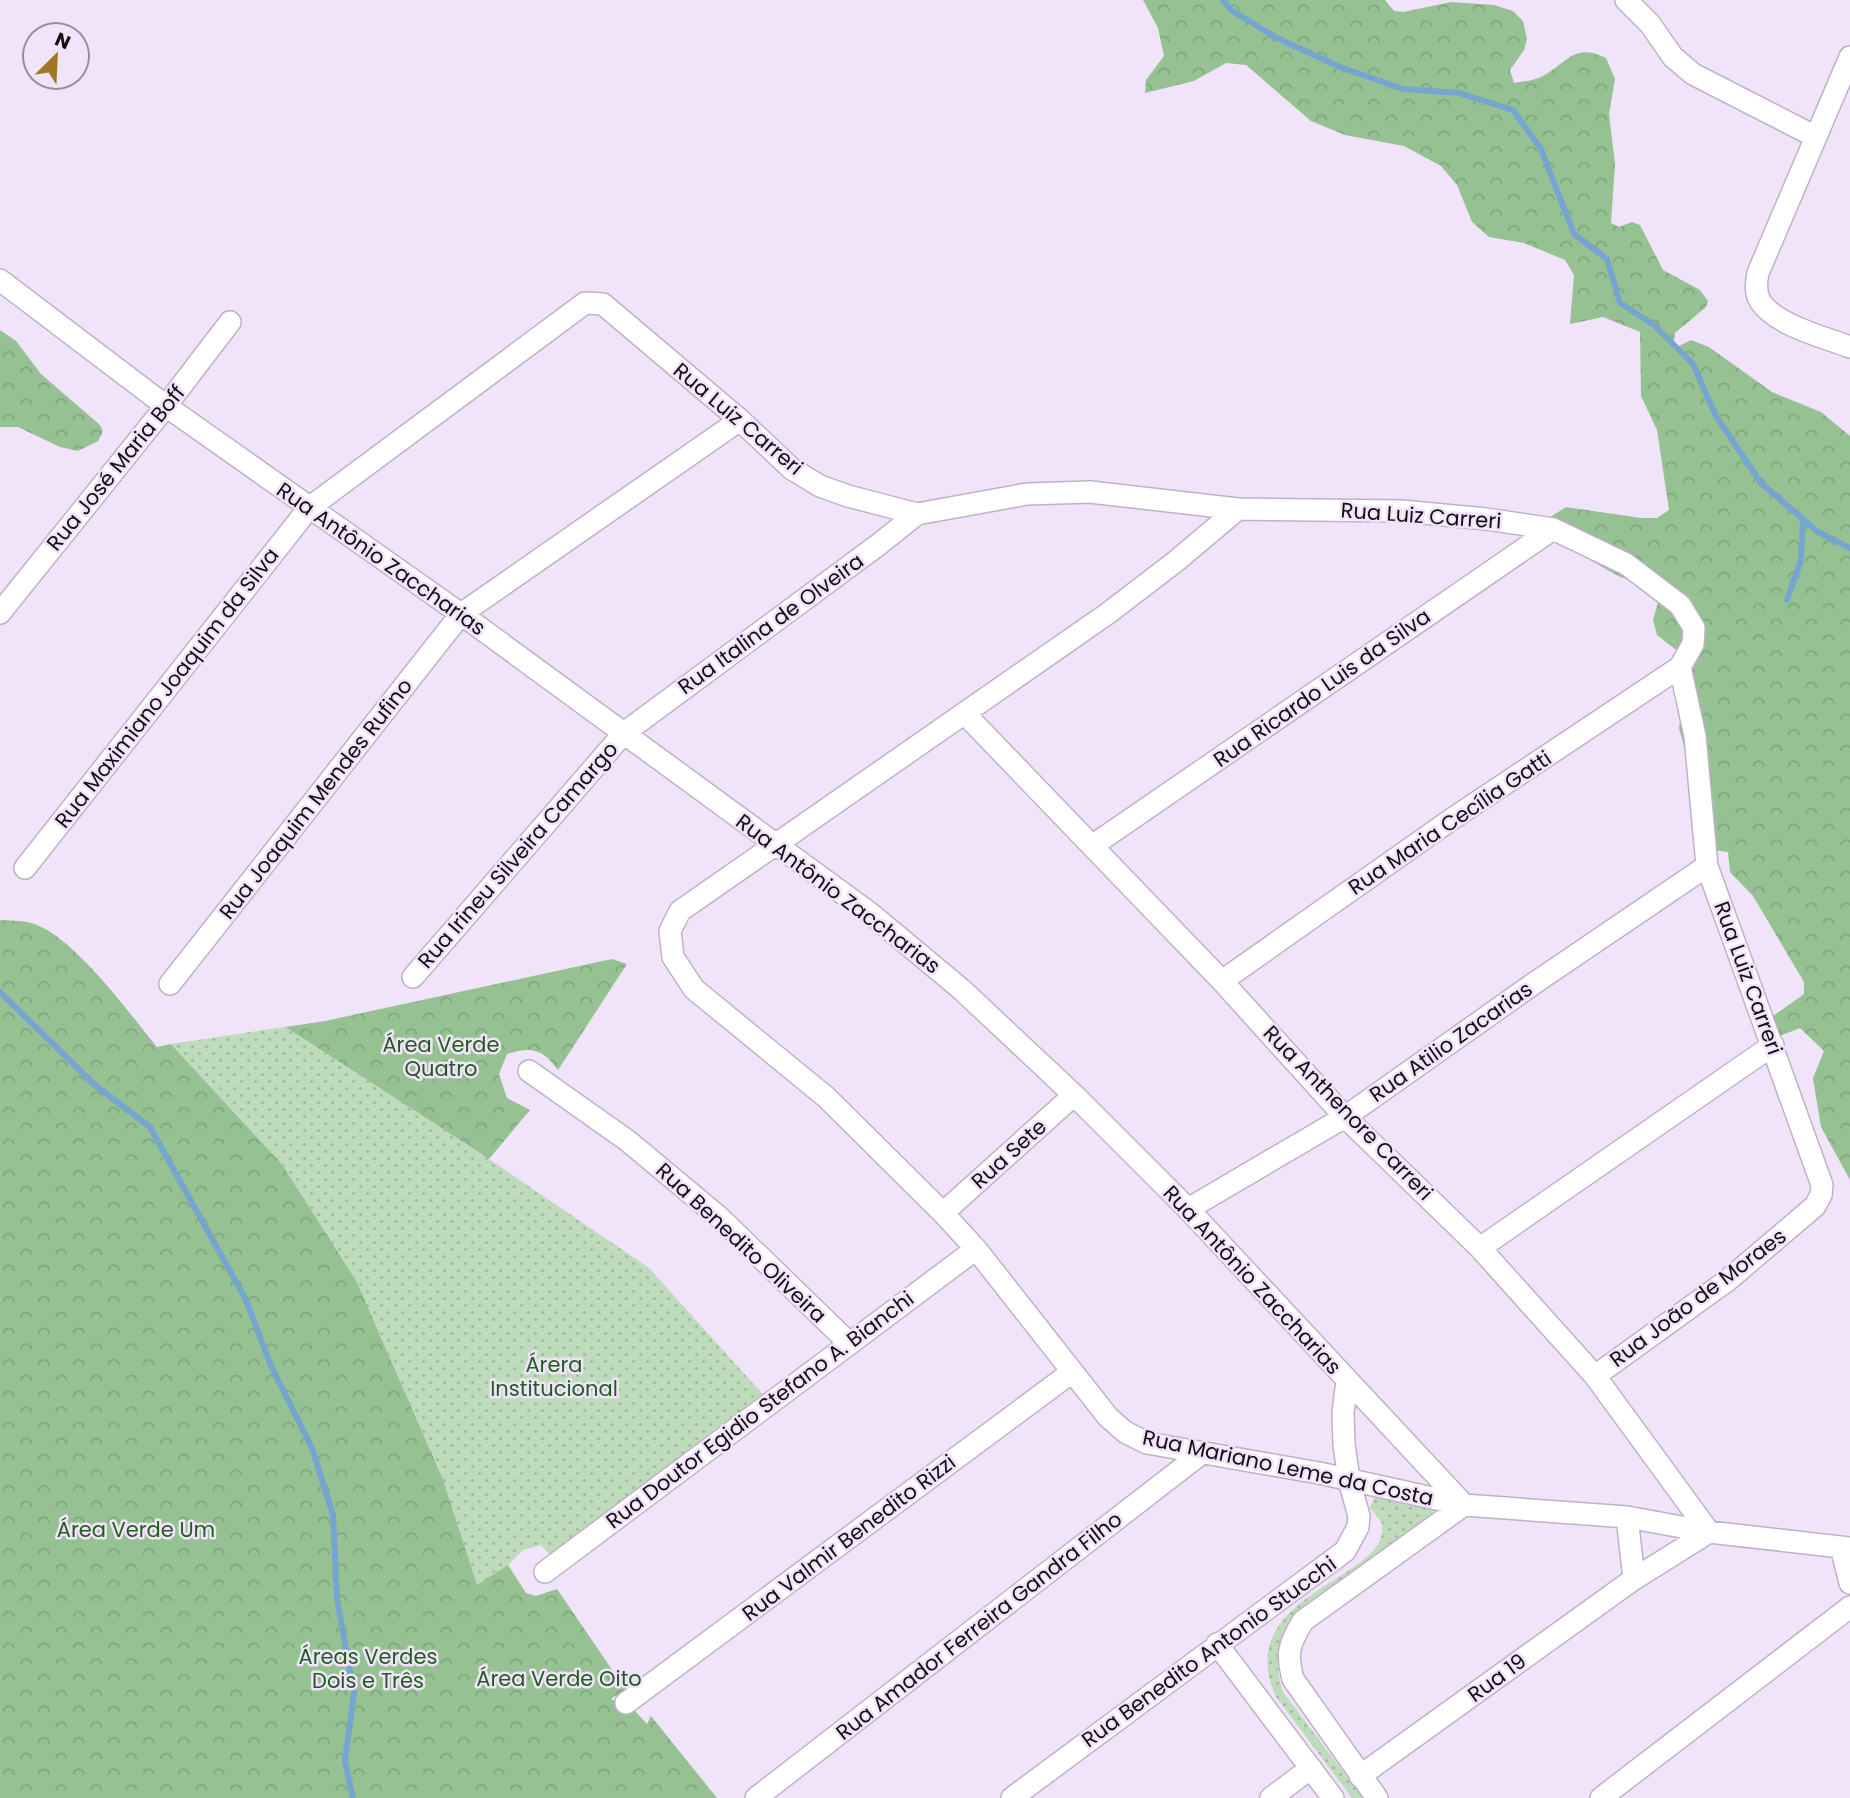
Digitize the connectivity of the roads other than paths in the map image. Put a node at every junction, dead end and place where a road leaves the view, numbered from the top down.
1 (1626, 0) edge
2 (1850, 57) edge
3 (1816, 137) junction
4 (0, 280) edge
5 (579, 306) joint
6 (230, 322) dead end
7 (1850, 347) edge
8 (166, 405) junction
9 (740, 420) junction
10 (309, 508) junction
11 (1238, 509) junction
12 (917, 513) junction
13 (1553, 529) junction
14 (0, 613) edge
15 (461, 614) junction
16 (1680, 667) junction
17 (965, 714) junction
18 (624, 733) junction
19 (776, 845) junction
20 (1092, 846) junction
21 (1707, 866) junction
22 (25, 869) dead end
23 (413, 977) dead end
24 (1222, 981) junction
25 (170, 984) dead end
26 (1773, 1045) junction
27 (529, 1071) dead end
28 (1074, 1095) junction
29 (1345, 1116) junction
30 (1822, 1185) joint
31 (1188, 1209) junction
32 (943, 1213) junction
33 (1480, 1248) junction
34 (976, 1249) junction
35 (849, 1343) junction
36 (1072, 1372) junction
37 (1595, 1376) junction
38 (1347, 1381) junction
39 (1202, 1453) junction
40 (1349, 1480) junction
41 (1464, 1505) junction
42 (1626, 1517) junction
43 (1709, 1532) junction
44 (1845, 1547) edge
45 (545, 1572) dead end
46 (1634, 1580) junction
47 (1850, 1583) edge
48 (1850, 1607) edge
49 (1217, 1644) junction
50 (626, 1703) dead end
51 (1311, 1768) junction
52 (1360, 1776) junction
53 (756, 1798) edge
54 (1012, 1798) edge
55 (1271, 1798) edge
56 (1333, 1798) edge
57 (1377, 1798) edge
58 (1601, 1798) edge

1 - 3 street
2 - 3 street
3 - 7 street
4 - 8 street, Rua Antônio Zaccharias
5 - 9 street, Rua Luiz Carreri
5 - 10 street, Rua Maximiano Joaquim da Silva
6 - 8 street, Rua José Maria Boff
8 - 10 street, Rua Antônio Zaccharias
8 - 14 street, Rua José Maria Boff
9 - 12 street, Rua Luiz Carreri
9 - 15 street, Rua Joaquim Mendes Rufino
10 - 15 street, Rua Antônio Zaccharias
10 - 22 street, Rua Maximiano Joaquim da Silva
11 - 12 street, Rua Luiz Carreri
11 - 13 street, Rua Luiz Carreri
11 - 17 street
12 - 18 street, Rua Italina de Olveira
13 - 16 street, Rua Luiz Carreri
13 - 20 street, Rua Ricardo Luis da Silva
15 - 18 street, Rua Antônio Zaccharias
15 - 25 street, Rua Joaquim Mendes Rufino
16 - 21 street, Rua Luiz Carreri
16 - 24 street, Rua Maria Cecília Gatti
17 - 19 street
17 - 20 street, Rua Anthenore Carreri
18 - 19 street, Rua Antônio Zaccharias
18 - 23 street, Rua Irineu Silveira Camargo
19 - 28 street, Rua Antônio Zaccharias
19 - 32 street, Rua Mariano Leme da Costa
20 - 24 street, Rua Anthenore Carreri
21 - 26 street, Rua Luiz Carreri
21 - 29 street, Rua Atilio Zacarias
24 - 29 street, Rua Anthenore Carreri
26 - 30 street, Rua Luiz Carreri
26 - 33 street
27 - 35 street, Rua Benedito Oliveira
28 - 31 street, Rua Antônio Zaccharias
28 - 32 street, Rua Sete
29 - 31 street, Rua Atilio Zacarias
29 - 33 street, Rua Anthenore Carreri
30 - 37 street, Rua João de Moraes
31 - 38 street, Rua Antônio Zaccharias
32 - 34 street, Rua Mariano Leme da Costa
33 - 37 street, Rua Anthenore Carreri
34 - 35 street, Rua Doutor Egidio Stefano A. Bianchi
34 - 36 street, Rua Mariano Leme da Costa
35 - 45 street, Rua Doutor Egidio Stefano A. Bianchi
36 - 39 street, Rua Mariano Leme da Costa
36 - 50 street, Rua Valmir Benedito Rizzi
37 - 43 street, Rua Anthenore Carreri
38 - 40 street, Rua Benedito Antonio Stucchi
38 - 41 street, Rua Antônio Zaccharias
39 - 40 street, Rua Mariano Leme da Costa
39 - 53 street, Rua Amador Ferreira Gandra Filho
40 - 41 street, Rua Mariano Leme da Costa
40 - 49 street, Rua Benedito Antonio Stucchi
41 - 42 street
41 - 52 street
42 - 43 street
42 - 46 street
43 - 44 street
43 - 46 street, Rua 19
44 - 47 street
46 - 52 street, Rua 19
48 - 58 street
49 - 51 street
49 - 54 street, Rua Benedito Antonio Stucchi
51 - 55 street
51 - 56 street
52 - 57 street

